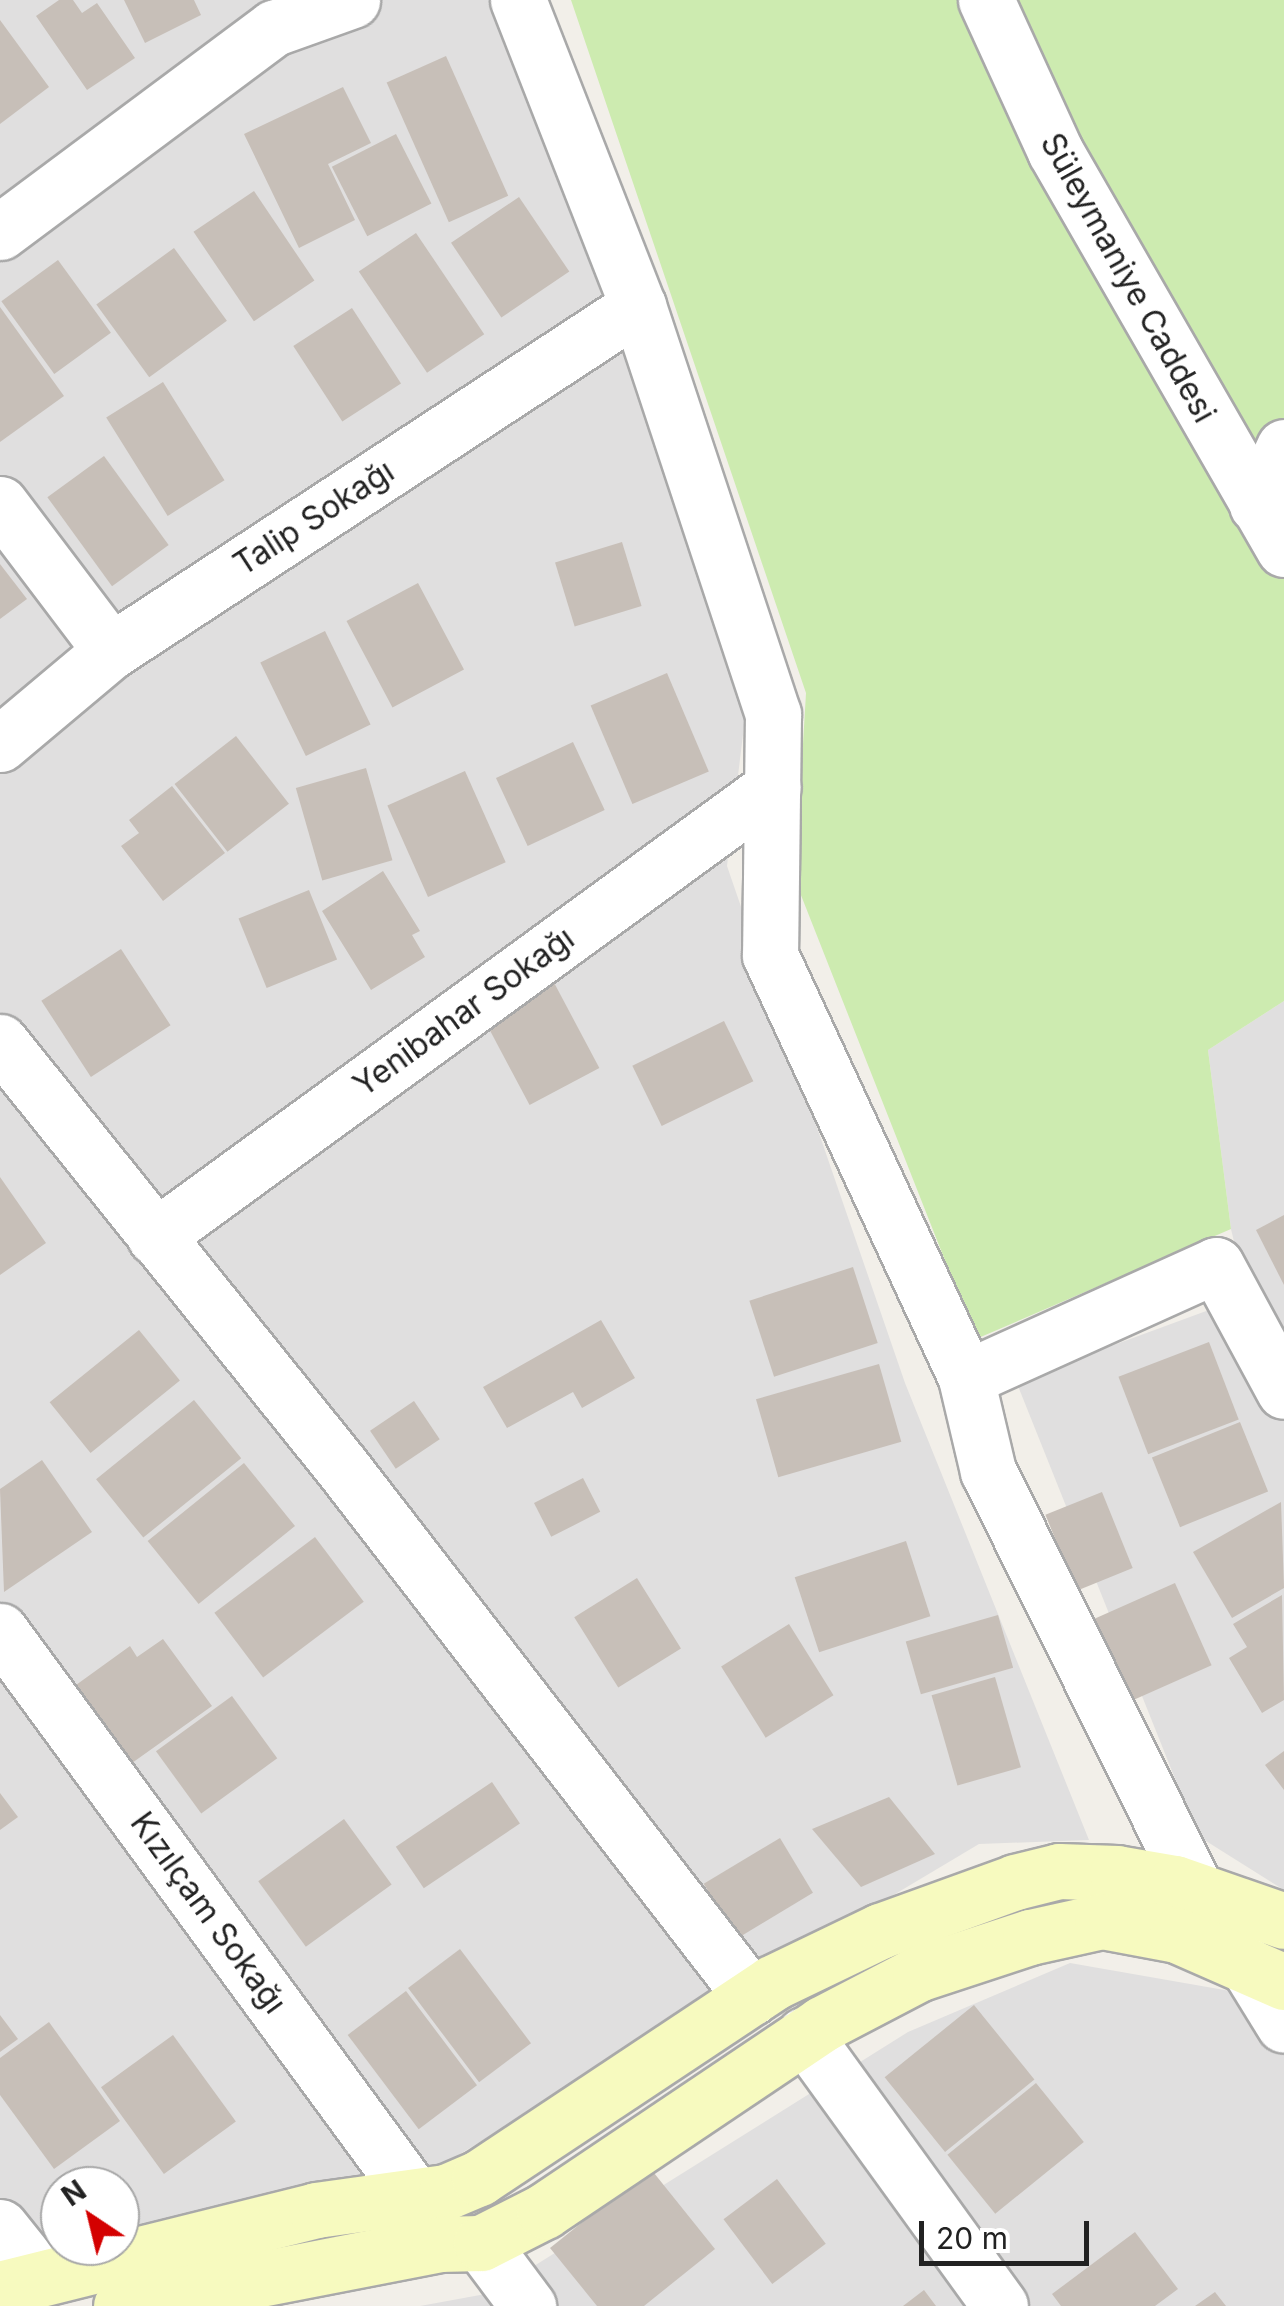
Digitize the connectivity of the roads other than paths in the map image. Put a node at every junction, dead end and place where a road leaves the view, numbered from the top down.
1 (352, 0) edge
2 (518, 0) edge
3 (986, 0) edge
4 (0, 232) edge
5 (638, 306) junction
6 (1284, 447) edge
7 (0, 504) edge
8 (1270, 527) edge
9 (111, 651) junction
10 (0, 744) edge
11 (773, 787) junction
12 (0, 1042) edge
13 (155, 1237) junction
14 (966, 1378) junction
15 (1284, 1391) edge
16 (0, 1631) edge
17 (1196, 1890) junction
18 (1284, 1921) edge
19 (1266, 1973) edge
20 (752, 1996) junction
21 (1284, 2025) edge
22 (804, 2035) junction
23 (415, 2197) junction
24 (0, 2226) edge
25 (481, 2243) junction
26 (39, 2291) edge
27 (121, 2306) edge
28 (528, 2306) edge
29 (1000, 2306) edge

1 - 4 street
2 - 5 street
3 - 8 street, Süleymaniye Caddesi
5 - 9 street, Talip Sokağı
5 - 11 street
6 - 8 street
7 - 9 street
9 - 10 street, Talip Sokağı
11 - 13 street, Yenibahar Sokağı
11 - 14 street
12 - 13 street
13 - 20 street
14 - 15 street
14 - 17 street
16 - 23 street, Kızılçam Sokağı
17 - 18 street
17 - 19 street
17 - 20 street
19 - 21 street
19 - 22 street
20 - 23 street
22 - 25 street
22 - 29 street
23 - 25 street
23 - 26 street
24 - 26 street
25 - 27 street
25 - 28 street

